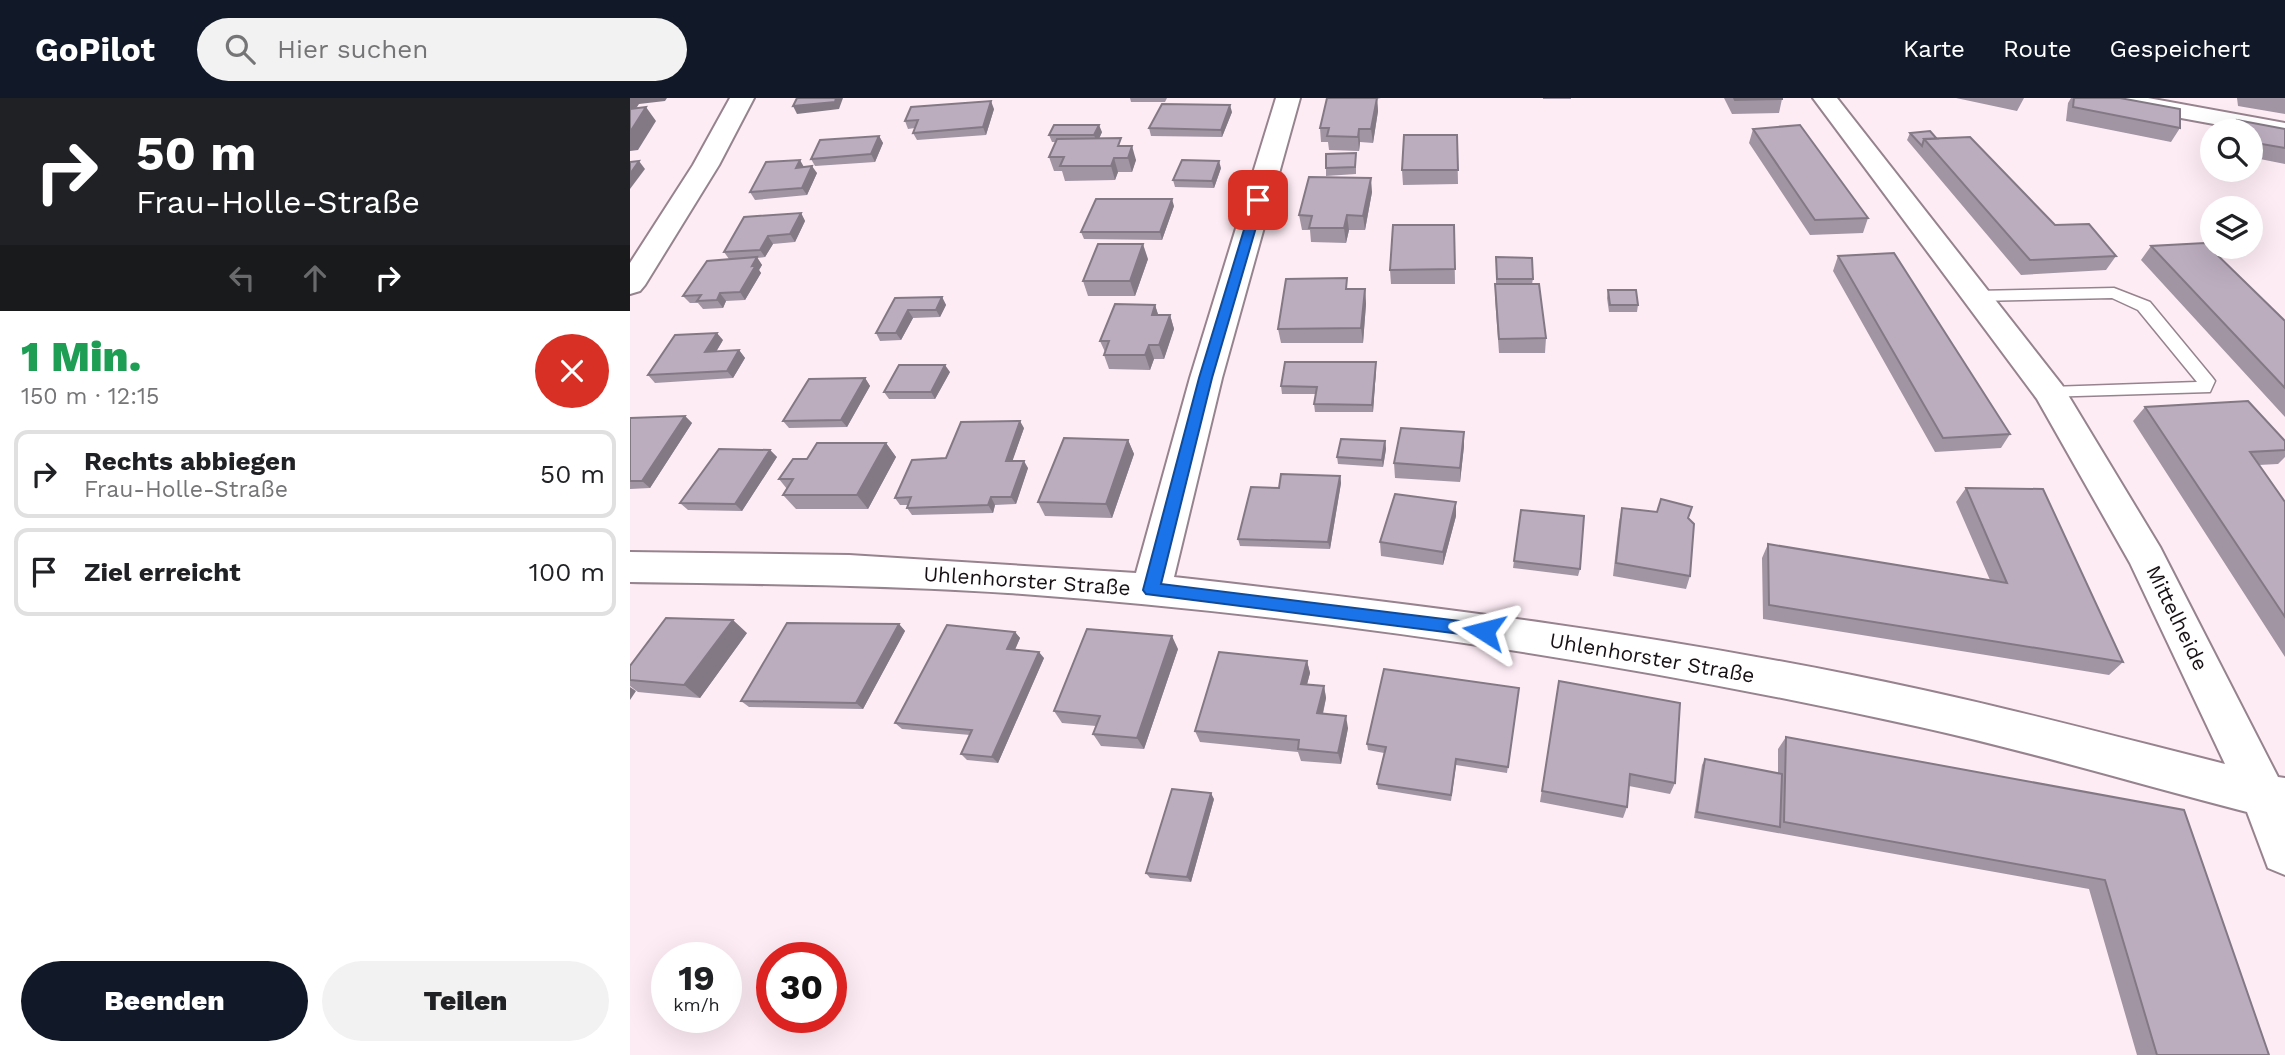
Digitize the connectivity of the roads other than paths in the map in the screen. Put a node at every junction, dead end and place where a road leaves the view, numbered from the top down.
1 (742, 98) edge
2 (1289, 98) edge
3 (1825, 98) edge
4 (2110, 98) edge
5 (2285, 130) edge
6 (630, 285) edge
7 (1976, 296) junction
8 (2050, 393) junction
9 (630, 567) edge
10 (1151, 590) junction
11 (2273, 796) edge
12 (2285, 852) edge

1 - 6 street
2 - 10 street
3 - 7 street, Mittelheide
4 - 5 street
7 - 8 street, Mittelheide
7 - 8 lane
8 - 11 street, Mittelheide
9 - 10 street, Uhlenhorster Straße
10 - 11 street, Uhlenhorster Straße
11 - 12 street, Mittelheide

